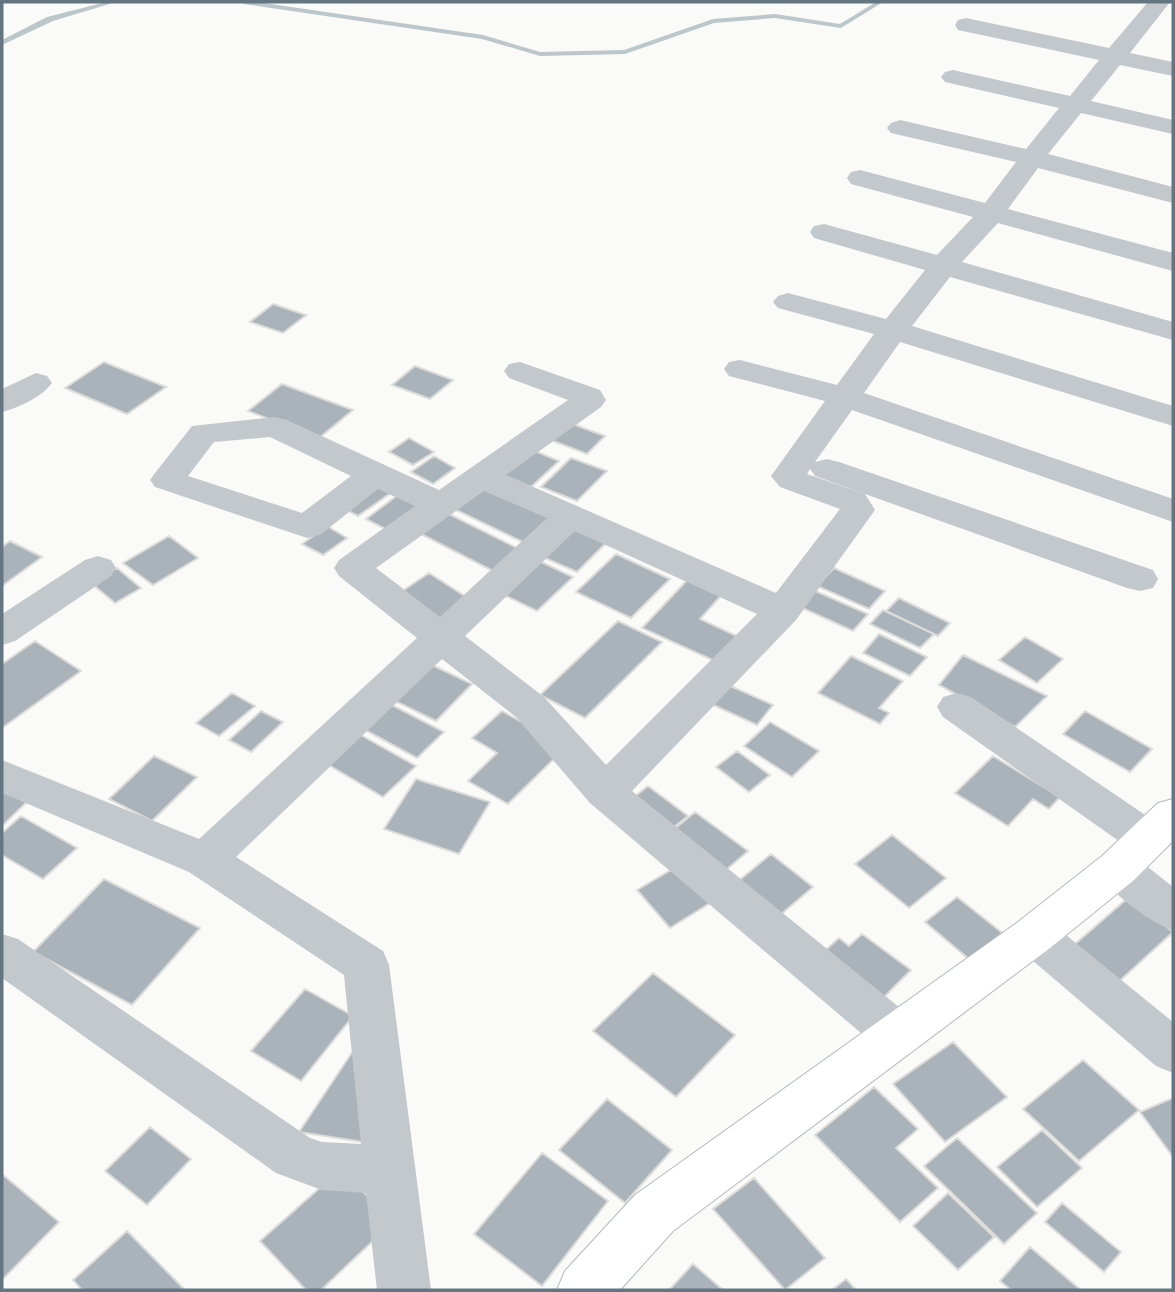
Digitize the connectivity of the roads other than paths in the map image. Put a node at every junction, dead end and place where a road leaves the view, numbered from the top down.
1 (1148, 5) edge
2 (966, 25) dead end
3 (1116, 55) junction
4 (1173, 69) edge
5 (953, 77) dead end
6 (1076, 105) junction
7 (1173, 127) edge
8 (900, 128) dead end
9 (1032, 158) junction
10 (860, 178) dead end
11 (1173, 195) edge
12 (992, 214) junction
13 (824, 232) dead end
14 (1173, 262) edge
15 (944, 265) junction
16 (788, 302) dead end
17 (892, 330) junction
18 (1173, 331) edge
19 (740, 369) dead end
20 (520, 370) dead end
21 (36, 383) dead end
22 (846, 397) junction
23 (2, 402) edge
24 (1173, 416) edge
25 (799, 460) junction
26 (375, 474) junction
27 (480, 477) junction
28 (441, 505) junction
29 (1173, 511) edge
30 (571, 515) junction
31 (98, 568) dead end
32 (1140, 579) dead end
33 (783, 611) junction
34 (2, 632) edge
35 (443, 638) junction
36 (957, 707) dead end
37 (2, 776) edge
38 (606, 792) junction
39 (1146, 840) edge
40 (205, 860) junction
41 (1173, 912) edge
42 (1034, 935) junction
43 (2, 953) edge
44 (898, 1035) junction
45 (1173, 1051) edge
46 (391, 1170) junction
47 (404, 1290) edge
48 (584, 1290) edge

1 - 3 street
2 - 3 street
3 - 4 street
3 - 6 street
5 - 6 street
6 - 7 street
6 - 9 street
8 - 9 street
9 - 11 street
9 - 12 street
10 - 12 street
12 - 14 street
12 - 15 street
13 - 15 street
15 - 17 street
15 - 18 street
16 - 17 street
17 - 22 street
17 - 24 street
19 - 22 street
20 - 27 street
21 - 23 street
22 - 25 street
22 - 29 street
25 - 32 street
25 - 33 street
26 - 26 street
26 - 28 street
27 - 28 street
27 - 30 street
28 - 35 street
30 - 33 street
30 - 35 street
31 - 34 street
33 - 38 street
35 - 38 street
35 - 40 street
36 - 39 street
37 - 40 street
38 - 44 street
39 - 41 street
39 - 42 main road
40 - 46 street
42 - 44 main road
42 - 45 street
43 - 46 street
44 - 48 main road
46 - 47 street

